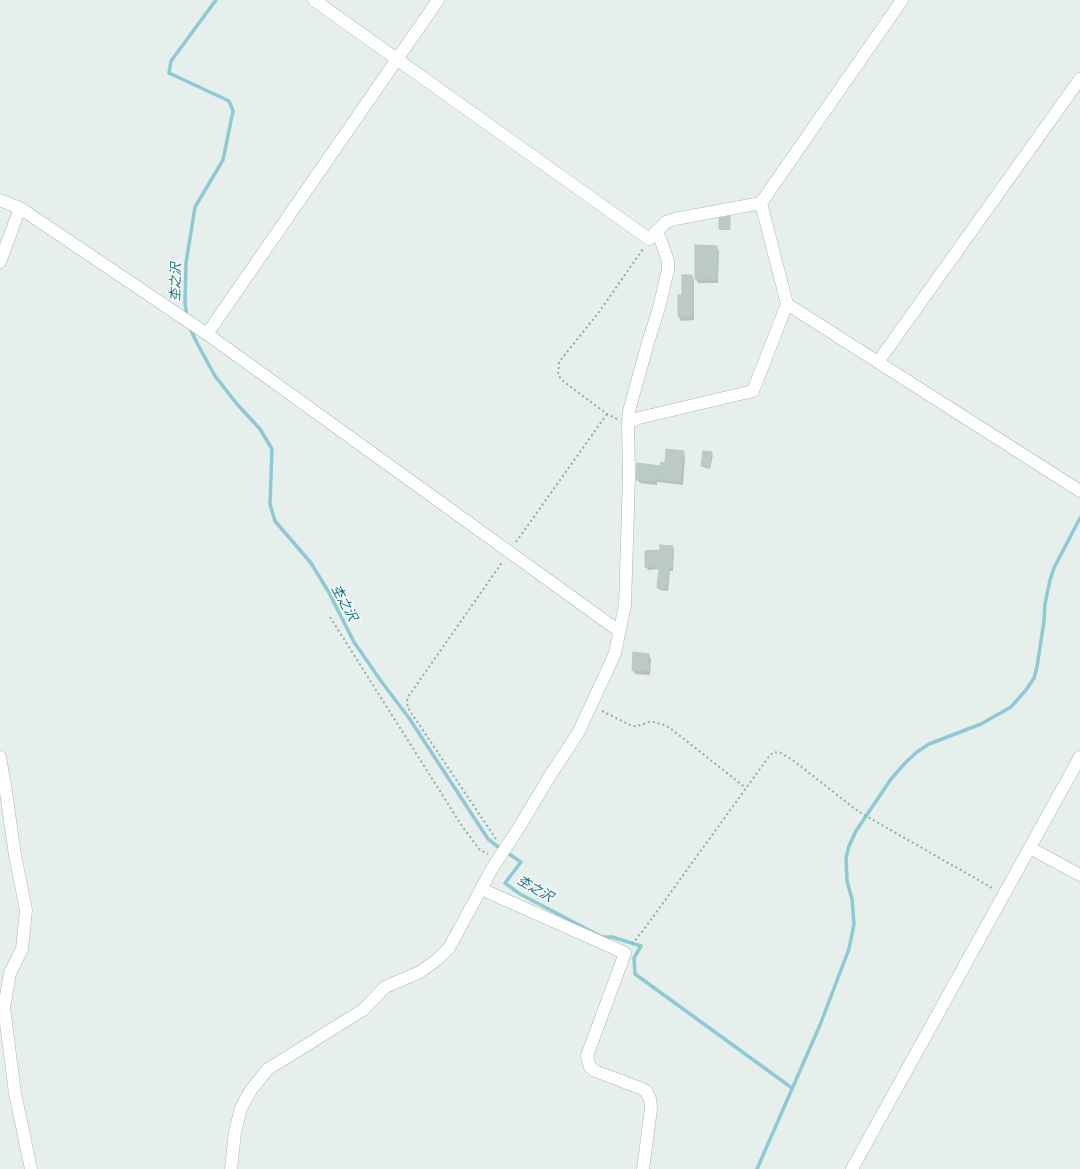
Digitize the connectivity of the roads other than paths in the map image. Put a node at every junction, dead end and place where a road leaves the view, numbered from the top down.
1 (314, 0) edge
2 (438, 0) edge
3 (902, 0) edge
4 (396, 60) junction
5 (1080, 79) edge
6 (0, 200) edge
7 (761, 203) junction
8 (20, 208) junction
9 (652, 236) junction
10 (0, 262) edge
11 (787, 304) junction
12 (207, 334) junction
13 (878, 362) junction
14 (628, 422) junction
15 (1080, 491) edge
16 (619, 631) junction
17 (0, 757) edge
18 (1080, 757) edge
19 (1030, 848) junction
20 (1080, 875) edge
21 (482, 889) junction
22 (31, 1169) edge
23 (230, 1169) edge
24 (643, 1169) edge
25 (852, 1169) edge

1 - 4 street
2 - 4 street
3 - 7 street
4 - 9 street
4 - 12 street
5 - 13 street
6 - 8 street
7 - 9 street
7 - 11 street
8 - 10 street
8 - 12 street
9 - 14 street
11 - 13 street
11 - 14 street
12 - 16 street
13 - 15 street
14 - 16 street
16 - 21 street
17 - 22 street
18 - 19 street
19 - 20 street
19 - 25 street
21 - 23 street
21 - 24 street

